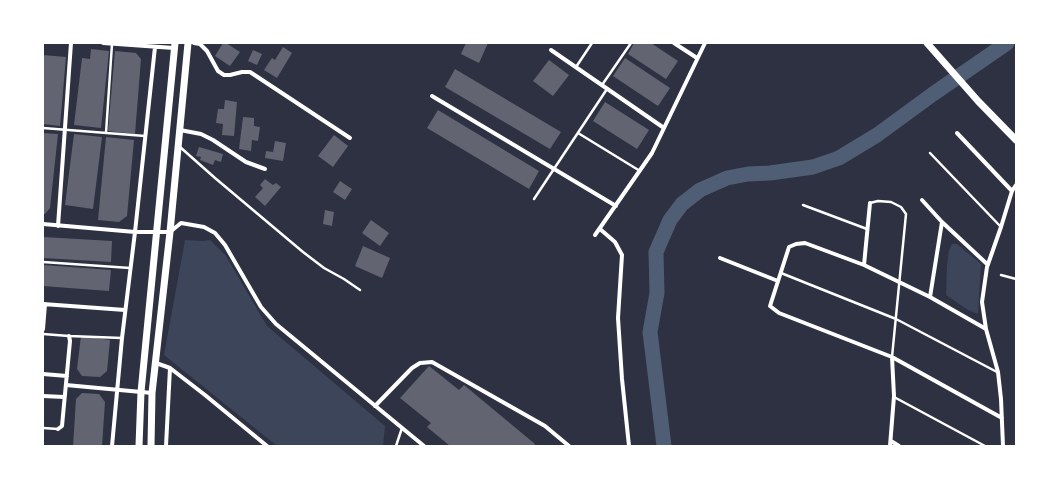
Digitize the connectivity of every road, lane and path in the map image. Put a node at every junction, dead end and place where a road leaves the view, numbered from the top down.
1 (71, 43) edge
2 (104, 43) edge
3 (188, 43) edge
4 (194, 43) edge
5 (592, 43) edge
6 (631, 43) edge
7 (674, 43) edge
8 (705, 43) edge
9 (926, 43) edge
10 (112, 44) edge
11 (175, 46) edge
12 (155, 47) junction
13 (551, 50) dead end
14 (697, 58) junction
15 (576, 67) junction
16 (602, 86) junction
17 (607, 89) junction
18 (432, 96) dead end
19 (43, 128) edge
20 (664, 128) junction
21 (65, 130) junction
22 (180, 130) junction
23 (106, 133) junction
24 (578, 133) junction
25 (957, 133) dead end
26 (145, 136) junction
27 (350, 138) dead end
28 (1016, 140) edge
29 (178, 145) junction
30 (930, 152) dead end
31 (265, 169) dead end
32 (554, 169) junction
33 (640, 171) junction
34 (1016, 185) edge
35 (1012, 192) junction
36 (534, 199) dead end
37 (922, 200) dead end
38 (870, 203) joint
39 (804, 205) dead end
40 (616, 206) junction
41 (942, 222) junction
42 (43, 224) edge
43 (58, 226) junction
44 (1001, 227) junction
45 (600, 228) junction
46 (868, 229) junction
47 (157, 231) junction
48 (135, 232) junction
49 (170, 232) junction
50 (595, 235) dead end
51 (720, 258) dead end
52 (43, 262) edge
53 (988, 264) junction
54 (864, 265) junction
55 (131, 268) junction
56 (781, 273) junction
57 (1001, 274) dead end
58 (1016, 279) edge
59 (778, 281) junction
60 (899, 283) junction
61 (360, 290) dead end
62 (930, 298) junction
63 (44, 304) edge
64 (125, 310) junction
65 (896, 319) junction
66 (43, 329) edge
67 (986, 329) junction
68 (43, 334) edge
69 (69, 336) junction
70 (122, 338) junction
71 (892, 357) junction
72 (156, 363) junction
73 (170, 368) junction
74 (998, 372) junction
75 (43, 374) edge
76 (67, 376) junction
77 (66, 385) junction
78 (117, 390) junction
79 (141, 392) junction
80 (152, 393) junction
81 (43, 396) edge
82 (894, 396) junction
83 (64, 397) junction
84 (375, 406) junction
85 (1002, 418) junction
86 (43, 428) edge
87 (402, 428) junction
88 (58, 429) joint
89 (890, 444) edge
90 (112, 446) edge
91 (139, 446) edge
92 (151, 446) edge
93 (166, 446) edge
94 (267, 446) edge
95 (396, 446) edge
96 (424, 446) edge
97 (569, 446) edge
98 (629, 446) edge
99 (899, 446) edge
100 (985, 446) edge
101 (1003, 446) edge

1 - 21 street
2 - 10 street
3 - 22 main road
4 - 27 street
5 - 15 lane
6 - 16 lane
7 - 14 street
8 - 14 street
9 - 28 main road
10 - 12 street
10 - 23 lane
11 - 12 street
11 - 47 main road
12 - 26 street
13 - 15 street
14 - 20 street
15 - 16 street
16 - 17 street
17 - 20 street
17 - 24 lane
18 - 32 street
19 - 21 lane
20 - 33 street
21 - 23 lane
21 - 43 street
22 - 29 main road
22 - 31 street
23 - 26 lane
24 - 32 lane
24 - 33 lane
25 - 35 street
26 - 48 street
29 - 49 main road
29 - 61 lane
30 - 44 lane
32 - 36 lane
32 - 40 street
33 - 40 street
34 - 35 street
35 - 44 street
37 - 41 street
38 - 46 street
38 - 60 lane
39 - 46 lane
40 - 45 street
41 - 53 street
41 - 62 street
42 - 43 street
43 - 48 street
44 - 53 street
45 - 50 street
45 - 98 street
46 - 54 street
47 - 48 street
47 - 49 street
47 - 79 main road
48 - 55 street
49 - 72 main road
49 - 84 street
51 - 59 street
52 - 55 lane
53 - 67 street
54 - 56 street
54 - 60 street
55 - 64 street
56 - 59 street
56 - 65 lane
57 - 58 lane
59 - 71 street
60 - 62 street
60 - 65 lane
62 - 67 street
63 - 64 street
63 - 66 street
64 - 70 street
65 - 71 lane
65 - 74 lane
67 - 74 street
68 - 69 lane
69 - 70 lane
69 - 76 street
70 - 78 street
71 - 82 street
71 - 85 street
72 - 73 street
72 - 80 main road
73 - 93 street
73 - 94 street
74 - 85 street
75 - 76 street
76 - 77 street
77 - 78 street
77 - 83 street
78 - 79 street
78 - 90 street
79 - 80 street
79 - 91 main road
80 - 92 main road
81 - 83 street
82 - 89 street
82 - 100 lane
83 - 88 street
84 - 87 street
84 - 97 street
85 - 101 street
86 - 88 lane
87 - 95 lane
87 - 96 street
89 - 99 street

